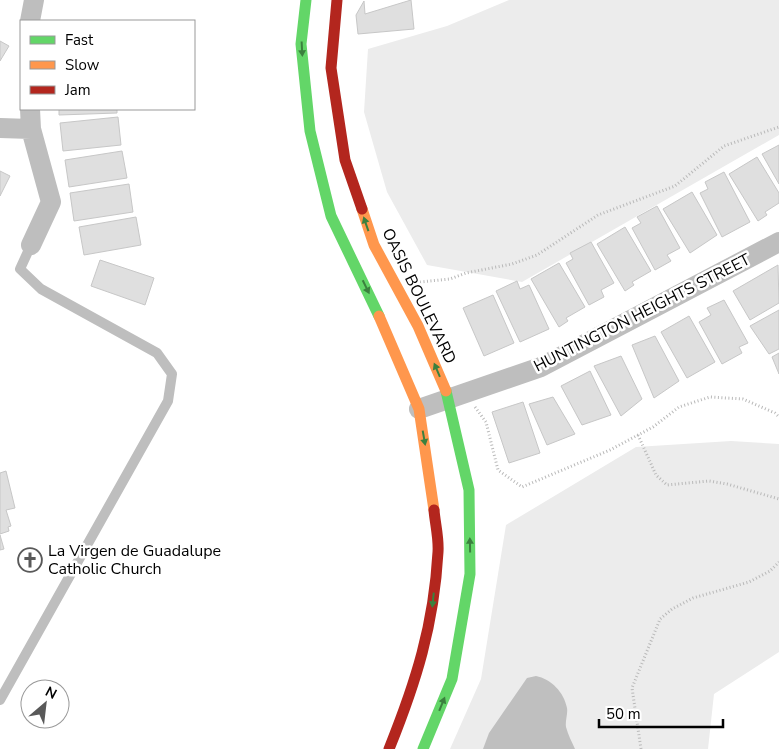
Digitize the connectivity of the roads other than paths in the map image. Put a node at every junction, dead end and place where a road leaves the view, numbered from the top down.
1 (34, 0) edge
2 (306, 0) edge
3 (336, 0) edge
4 (30, 20) edge
5 (30, 110) edge
6 (0, 128) edge
7 (31, 129) junction
8 (779, 242) edge
9 (31, 245) joint
10 (458, 397) junction
11 (419, 410) junction
12 (0, 700) edge
13 (389, 749) edge
14 (423, 749) edge

1 - 4 street
2 -> 11 street
10 -> 3 street, OASIS BOULEVARD
5 - 7 street
6 - 7 street
7 - 9 street
8 - 10 street, HUNTINGTON HEIGHTS STREET
9 - 12 lane
10 - 11 street, HUNTINGTON HEIGHTS STREET
14 -> 10 street, OASIS BOULEVARD
11 -> 13 street

